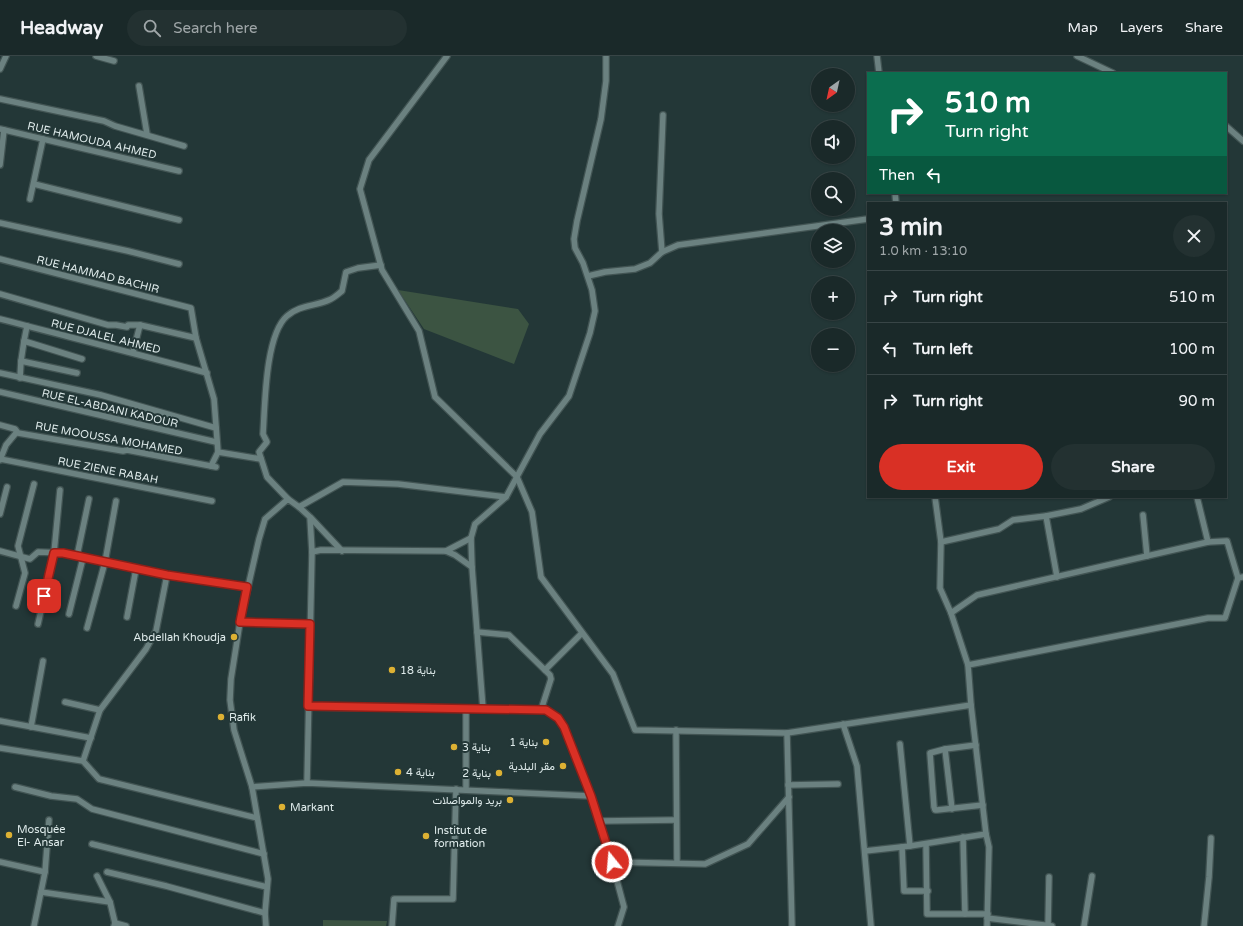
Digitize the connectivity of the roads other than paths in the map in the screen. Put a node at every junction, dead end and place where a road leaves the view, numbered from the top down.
1 (6, 56) edge
2 (96, 56) edge
3 (447, 56) edge
4 (606, 56) edge
5 (877, 56) edge
6 (1077, 56) edge
7 (114, 62) dead end
8 (0, 69) edge
9 (879, 72) edge
10 (1111, 72) edge
11 (139, 86) dead end
12 (0, 99) edge
13 (663, 115) dead end
14 (1227, 127) edge
15 (2, 129) edge
16 (147, 134) junction
17 (44, 139) junction
18 (1243, 141) edge
19 (184, 146) dead end
20 (0, 165) edge
21 (179, 171) dead end
22 (34, 184) junction
23 (30, 200) dead end
24 (867, 219) edge
25 (179, 220) dead end
26 (0, 223) edge
27 (662, 252) junction
28 (0, 259) edge
29 (179, 264) dead end
30 (381, 265) junction
31 (588, 276) junction
32 (0, 294) edge
33 (0, 319) edge
34 (140, 325) junction
35 (27, 326) junction
36 (196, 338) junction
37 (24, 341) junction
38 (133, 352) junction
39 (82, 360) dead end
40 (21, 361) junction
41 (0, 373) edge
42 (77, 373) dead end
43 (207, 373) junction
44 (20, 378) junction
45 (0, 392) edge
46 (0, 425) edge
47 (216, 428) junction
48 (16, 433) dead end
49 (216, 442) junction
50 (218, 452) junction
51 (261, 458) junction
52 (0, 460) edge
53 (517, 477) junction
54 (34, 484) dead end
55 (7, 487) dead end
56 (60, 490) dead end
57 (506, 497) junction
58 (935, 498) edge
59 (1107, 498) edge
60 (1197, 498) edge
61 (89, 499) dead end
62 (288, 499) junction
63 (212, 501) dead end
64 (116, 502) dead end
65 (299, 507) junction
66 (0, 514) edge
67 (1143, 515) dead end
68 (1046, 516) junction
69 (310, 517) junction
70 (471, 538) junction
71 (941, 542) junction
72 (1208, 542) junction
73 (0, 551) edge
74 (342, 551) junction
75 (446, 551) junction
76 (312, 552) junction
77 (54, 553) junction
78 (1147, 556) junction
79 (21, 557) junction
80 (80, 557) junction
81 (105, 562) junction
82 (472, 567) junction
83 (136, 569) junction
84 (167, 575) junction
85 (1057, 577) junction
86 (1240, 578) edge
87 (247, 587) junction
88 (16, 606) dead end
89 (69, 614) dead end
90 (951, 614) junction
91 (127, 617) dead end
92 (240, 622) junction
93 (38, 624) dead end
94 (310, 624) junction
95 (87, 628) dead end
96 (477, 632) junction
97 (582, 633) junction
98 (43, 661) dead end
99 (968, 665) junction
100 (545, 670) junction
101 (65, 702) dead end
102 (971, 705) junction
103 (308, 706) junction
104 (466, 708) junction
105 (483, 708) junction
106 (100, 710) junction
107 (541, 710) junction
108 (0, 721) edge
109 (843, 724) junction
110 (31, 727) junction
111 (676, 730) junction
112 (786, 733) junction
113 (91, 738) junction
114 (900, 744) dead end
115 (976, 745) junction
116 (0, 748) edge
117 (945, 749) junction
118 (83, 761) junction
119 (307, 783) junction
120 (838, 784) dead end
121 (788, 785) junction
122 (15, 787) dead end
123 (252, 787) junction
124 (456, 790) junction
125 (466, 790) junction
126 (591, 796) junction
127 (789, 798) junction
128 (983, 805) junction
129 (952, 809) junction
130 (258, 818) junction
131 (49, 820) dead end
132 (676, 820) junction
133 (599, 821) junction
134 (986, 834) junction
135 (963, 837) junction
136 (1211, 838) dead end
137 (92, 844) dead end
138 (926, 844) junction
139 (910, 846) junction
140 (902, 847) junction
141 (864, 851) junction
142 (264, 854) junction
143 (0, 862) edge
144 (612, 862) junction
145 (677, 863) junction
146 (45, 872) junction
147 (107, 872) dead end
148 (97, 876) dead end
149 (1092, 876) dead end
150 (1049, 877) dead end
151 (267, 886) junction
152 (928, 891) junction
153 (41, 892) junction
154 (110, 902) junction
155 (265, 913) junction
156 (965, 914) junction
157 (987, 916) junction
158 (114, 924) edge
159 (34, 926) edge
160 (126, 926) edge
161 (266, 926) edge
162 (392, 926) edge
163 (618, 926) edge
164 (792, 926) edge
165 (871, 926) edge
166 (987, 926) edge
167 (1048, 926) edge
168 (1052, 926) edge
169 (1084, 926) edge
170 (1204, 926) edge

1 - 8 street
2 - 7 street
3 - 30 street
4 - 31 street
5 - 9 street
6 - 10 street
11 - 16 street
12 - 16 street
13 - 27 street
14 - 18 street
15 - 17 street, RUE HAMOUDA AHMED
15 - 20 street
16 - 19 street
17 - 21 street, RUE HAMOUDA AHMED
17 - 22 street
22 - 23 street
22 - 25 street
24 - 27 street
26 - 29 street
27 - 31 street
28 - 36 street, RUE HAMMAD BACHIR
30 - 51 street
30 - 53 street
31 - 53 street
32 - 34 street
33 - 35 street, RUE DJALEL AHMED
34 - 36 street
34 - 38 street
35 - 37 street
35 - 38 street, RUE DJALEL AHMED
36 - 43 street
37 - 39 street
37 - 40 street
38 - 43 street, RUE DJALEL AHMED
40 - 42 street
40 - 44 street
41 - 44 street
43 - 47 street
44 - 47 street
45 - 49 street, RUE EL-ABDANI KADOUR
46 - 50 street, RUE MOOUSSA MOHAMED
47 - 49 street
48 - 52 street
49 - 50 street
50 - 51 street
51 - 62 street
52 - 63 street, RUE ZIENE RABAH
53 - 57 street
53 - 97 street
54 - 79 street
55 - 66 street
56 - 77 street
57 - 65 street
57 - 70 street
58 - 71 street
59 - 68 street
60 - 72 street
61 - 80 street
62 - 65 street
62 - 87 street
64 - 81 street
65 - 69 street
67 - 78 street
68 - 71 street
68 - 85 street
69 - 74 street
69 - 76 street
70 - 75 street
70 - 82 street
71 - 90 street
72 - 78 street
72 - 86 street
73 - 79 street
74 - 75 street
74 - 76 street
75 - 82 street
76 - 94 street
77 - 79 street
77 - 80 street
77 - 93 street
78 - 85 street
79 - 88 street
80 - 81 street
80 - 89 street
81 - 83 street
81 - 95 street
82 - 96 street
83 - 84 street
83 - 91 street
84 - 87 street
84 - 106 street
85 - 90 street
86 - 99 street
87 - 92 street
90 - 99 street
92 - 94 street
92 - 123 street
94 - 103 street
96 - 100 street
96 - 105 street
97 - 100 street
97 - 111 street
98 - 110 street
99 - 102 street
100 - 107 street
101 - 106 street
102 - 109 street
102 - 115 street
103 - 104 street
103 - 119 street
104 - 105 street
104 - 125 street
105 - 107 street
106 - 113 street
107 - 126 street
108 - 110 street
109 - 112 street
109 - 141 street
110 - 113 street
111 - 112 street
111 - 132 street
112 - 121 street
113 - 118 street
114 - 139 street
115 - 117 street
115 - 128 street
116 - 118 street
117 - 129 street
117 - 129 street
118 - 130 street
119 - 123 street
119 - 124 street
120 - 121 street
121 - 127 street
122 - 142 street
123 - 130 street
124 - 125 street
124 - 162 street
125 - 126 street
126 - 133 street
127 - 145 street
127 - 164 street
128 - 129 street
128 - 134 street
130 - 142 street
131 - 146 street
132 - 133 street
132 - 145 street
133 - 144 street
134 - 135 street
134 - 157 street
135 - 138 street
135 - 156 street
136 - 170 street
137 - 151 street
138 - 139 street
138 - 152 street
139 - 140 street
140 - 141 street
140 - 152 street
141 - 165 street
142 - 151 street
143 - 146 street
144 - 145 street
144 - 163 street
146 - 153 street
147 - 155 street
148 - 154 street
149 - 169 street
150 - 167 street
151 - 155 street
152 - 156 street
153 - 154 street
153 - 159 street
154 - 158 street
155 - 161 street
156 - 157 street
157 - 166 street
157 - 167 street
158 - 160 street
167 - 168 street

